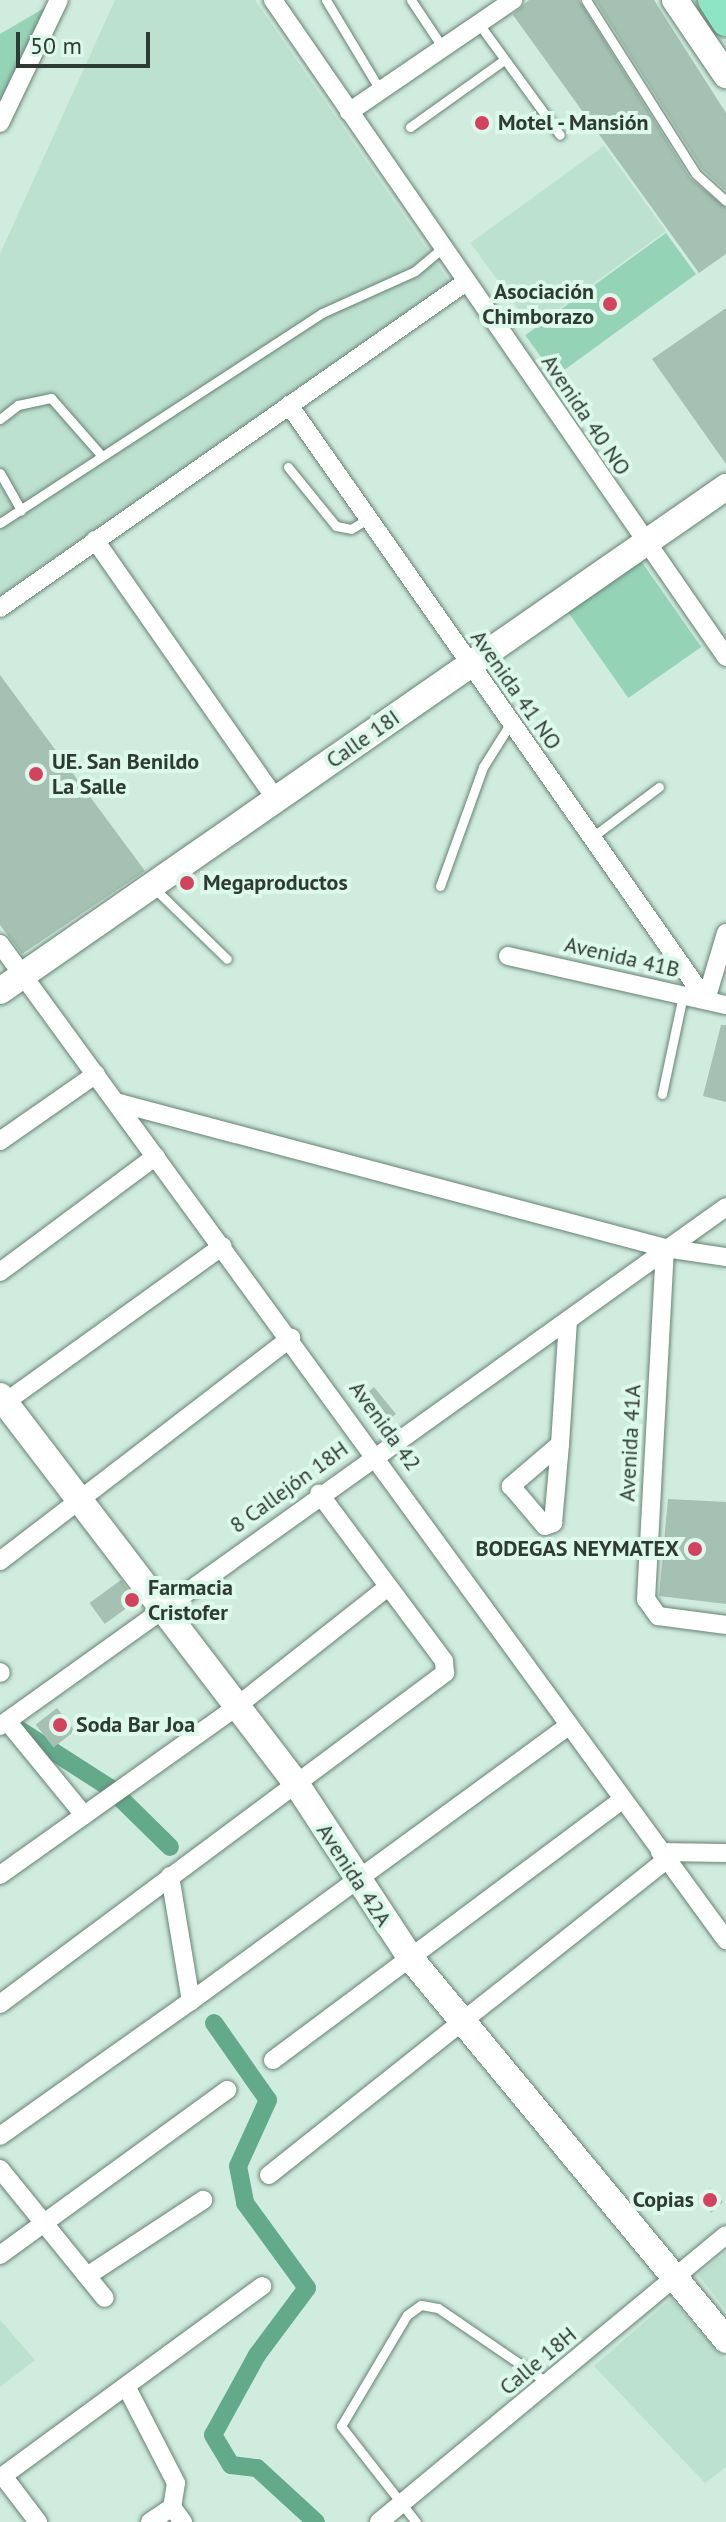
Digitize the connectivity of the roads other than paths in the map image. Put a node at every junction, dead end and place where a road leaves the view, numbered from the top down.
1 (59, 0) edge
2 (273, 0) edge
3 (326, 0) edge
4 (411, 0) edge
5 (513, 0) edge
6 (586, 0) edge
7 (675, 0) edge
8 (712, 0) edge
9 (726, 22) edge
10 (479, 24) junction
11 (443, 48) junction
12 (504, 60) junction
13 (726, 75) edge
14 (380, 90) junction
15 (349, 112) junction
16 (0, 123) edge
17 (410, 127) dead end
18 (560, 135) dead end
19 (726, 201) edge
20 (442, 248) junction
21 (466, 282) junction
22 (289, 405) junction
23 (0, 419) edge
24 (102, 456) junction
25 (288, 467) dead end
26 (0, 473) edge
27 (726, 487) edge
28 (21, 510) junction
29 (369, 518) junction
30 (0, 523) edge
31 (95, 540) junction
32 (645, 543) junction
33 (0, 608) edge
34 (726, 657) edge
35 (468, 666) junction
36 (510, 724) junction
37 (659, 787) dead end
38 (276, 799) junction
39 (591, 838) junction
40 (150, 883) junction
41 (440, 886) dead end
42 (726, 933) edge
43 (0, 944) edge
44 (508, 956) dead end
45 (227, 959) dead end
46 (23, 975) junction
47 (0, 991) edge
48 (683, 995) junction
49 (706, 1000) junction
50 (726, 1005) edge
51 (96, 1074) junction
52 (662, 1094) dead end
53 (119, 1103) junction
54 (0, 1141) edge
55 (156, 1156) junction
56 (726, 1207) edge
57 (223, 1246) junction
58 (665, 1248) junction
59 (726, 1257) edge
60 (0, 1272) edge
61 (568, 1321) junction
62 (291, 1338) junction
63 (2, 1401) edge
64 (560, 1444) dead end
65 (377, 1454) junction
66 (319, 1493) junction
67 (80, 1501) junction
68 (0, 1561) edge
69 (388, 1587) junction
70 (162, 1610) junction
71 (726, 1625) edge
72 (236, 1707) junction
73 (4, 1724) edge
74 (566, 1728) junction
75 (295, 1782) junction
76 (620, 1801) junction
77 (84, 1815) junction
78 (726, 1853) edge
79 (663, 1856) junction
80 (0, 1875) edge
81 (170, 1876) junction
82 (356, 1879) junction
83 (726, 1940) edge
84 (412, 1960) junction
85 (191, 2001) junction
86 (0, 2004) edge
87 (461, 2023) junction
88 (273, 2060) dead end
89 (227, 2090) dead end
90 (0, 2136) edge
91 (0, 2169) edge
92 (269, 2175) dead end
93 (203, 2200) dead end
94 (44, 2223) junction
95 (726, 2235) edge
96 (0, 2255) edge
97 (87, 2276) junction
98 (673, 2279) junction
99 (262, 2286) dead end
100 (105, 2298) dead end
101 (726, 2340) edge
102 (549, 2383) junction
103 (126, 2386) junction
104 (1, 2477) edge
105 (401, 2504) junction
106 (177, 2514) edge
107 (38, 2522) edge
108 (150, 2522) edge
109 (379, 2522) edge
110 (416, 2522) edge

1 - 16 street
2 - 15 street, Avenida 40 NO
3 - 14 lane
4 - 11 lane
5 - 10 street
6 - 19 lane
7 - 13 street
8 - 9 main road
10 - 11 street
10 - 12 lane
11 - 14 street
12 - 17 lane
12 - 18 lane
14 - 15 street
15 - 20 street, Avenida 40 NO
20 - 21 street, Avenida 40 NO
20 - 24 lane
21 - 22 street
21 - 32 street, Avenida 40 NO
22 - 29 street, Avenida 41 NO
22 - 31 street
23 - 24 lane
24 - 28 lane
25 - 29 lane
26 - 28 lane
27 - 32 street, Calle 18I
28 - 30 lane
29 - 35 street, Avenida 41 NO
31 - 33 street
31 - 38 street
32 - 34 street, Avenida 40 NO
32 - 35 street, Calle 18I
35 - 36 street, Avenida 41 NO
35 - 38 street, Calle 18I
36 - 39 street, Avenida 41 NO
36 - 41 lane
37 - 39 lane
38 - 40 street, Calle 18I
39 - 49 street, Avenida 41 NO
40 - 45 lane
40 - 46 street, Calle 18I
42 - 49 street
43 - 46 street, Avenida 42
44 - 48 street, Avenida 41B
46 - 47 street, Calle 18I
46 - 51 street, Avenida 42
48 - 49 street, Avenida 41B
48 - 52 lane
49 - 50 street, Avenida 41B
51 - 53 street, Avenida 42
51 - 54 street
53 - 55 street, Avenida 42
53 - 58 street
55 - 57 street, Avenida 42
55 - 60 street
56 - 58 street, 8 Callejón 18H
57 - 62 street, Avenida 42
57 - 63 street
58 - 59 street
58 - 61 street, 8 Callejón 18H
58 - 71 street, Avenida 41A
61 - 64 street
61 - 65 street, 8 Callejón 18H
62 - 65 street, Avenida 42
62 - 67 street
63 - 67 street, Avenida 42A
65 - 66 street, 8 Callejón 18H
65 - 74 street, Avenida 42
66 - 69 street
66 - 70 street, 8 Callejón 18H
67 - 68 street
67 - 70 street, Avenida 42A
69 - 72 street
69 - 75 street
70 - 72 street, Avenida 42A
70 - 73 street, 8 Callejón 18H
72 - 75 street, Avenida 42A
72 - 77 street
73 - 77 street
74 - 76 street, Avenida 42
74 - 82 street
75 - 81 street
75 - 82 street, Avenida 42A
76 - 79 street, Avenida 42
76 - 84 street
77 - 80 street
78 - 79 street
79 - 83 street, Avenida 42
79 - 87 street
81 - 85 street
81 - 86 street
82 - 84 street, Avenida 42A
82 - 85 street
84 - 87 street, Avenida 42A
84 - 88 street
85 - 90 street
87 - 92 street
87 - 98 street, Avenida 42A
89 - 94 street
91 - 94 street
93 - 97 street
94 - 96 street
94 - 97 street
95 - 98 street, Calle 18H
97 - 100 street
98 - 101 street, Avenida 42A
98 - 102 street, Calle 18H
99 - 103 street
102 - 105 street, Calle 18H
102 - 105 lane
103 - 104 street
103 - 106 street
104 - 107 street
105 - 109 street, Calle 18H
105 - 110 lane
106 - 108 street

